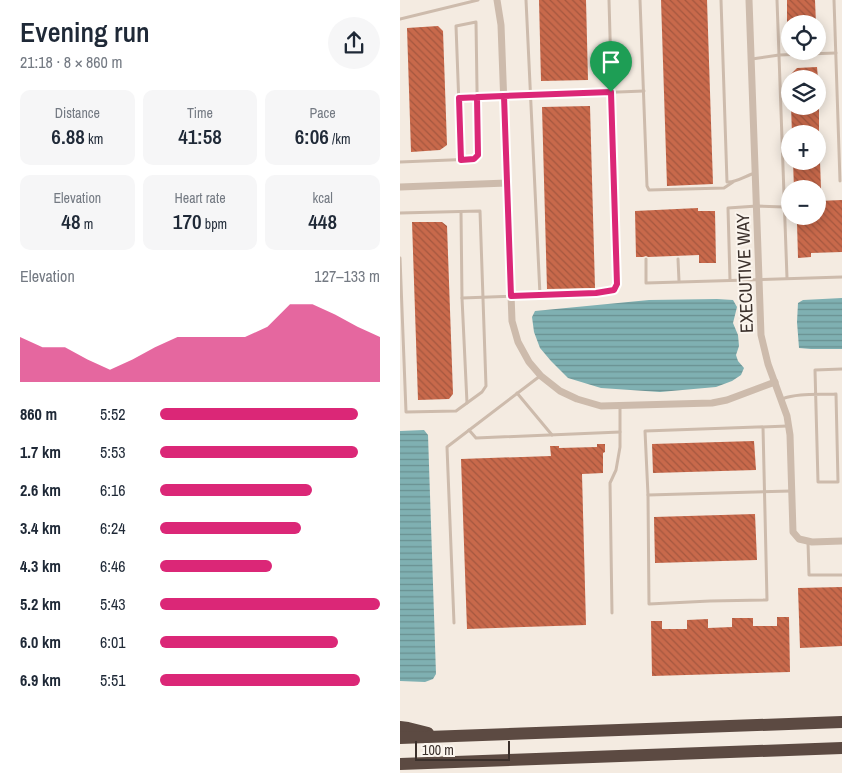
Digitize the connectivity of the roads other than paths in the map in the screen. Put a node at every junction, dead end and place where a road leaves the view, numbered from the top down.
1 (473, 0) edge
2 (478, 0) edge
3 (498, 0) edge
4 (526, 0) edge
5 (609, 0) edge
6 (640, 0) edge
7 (722, 0) edge
8 (749, 0) edge
9 (777, 0) edge
10 (834, 0) edge
11 (400, 19) edge
12 (836, 53) junction
13 (779, 55) junction
14 (752, 59) junction
15 (644, 91) junction
16 (611, 92) junction
17 (530, 95) junction
18 (504, 96) junction
19 (477, 97) junction
20 (459, 98) junction
21 (461, 160) junction
22 (400, 162) edge
23 (756, 173) junction
24 (783, 180) edge
25 (840, 181) dead end
26 (732, 182) junction
27 (507, 183) junction
28 (400, 187) edge
29 (757, 206) junction
30 (781, 207) edge
31 (461, 212) junction
32 (400, 213) edge
33 (785, 225) edge
34 (400, 258) edge
35 (646, 259) dead end
36 (678, 259) dead end
37 (842, 277) edge
38 (787, 278) junction
39 (730, 280) junction
40 (759, 280) junction
41 (679, 281) junction
42 (540, 295) junction
43 (511, 296) junction
44 (482, 297) junction
45 (462, 298) junction
46 (842, 369) edge
47 (540, 376) junction
48 (775, 382) junction
49 (517, 393) junction
50 (816, 395) junction
51 (781, 400) junction
52 (467, 403) junction
53 (620, 406) junction
54 (788, 426) junction
55 (762, 427) junction
56 (468, 430) junction
57 (620, 432) junction
58 (552, 435) junction
59 (792, 491) junction
60 (764, 492) junction
61 (648, 495) junction
62 (808, 541) junction
63 (842, 541) edge
64 (842, 575) edge
65 (612, 613) dead end
66 (454, 623) dead end
67 (842, 722) edge
68 (400, 727) edge
69 (443, 737) junction
70 (400, 738) edge
71 (842, 748) edge
72 (400, 764) edge

1 - 2 lane
1 - 11 lane
3 - 18 street
4 - 17 lane
5 - 16 lane
6 - 15 lane
7 - 26 lane
8 - 14 street, EXECUTIVE WAY
9 - 13 lane
10 - 12 lane
12 - 13 lane
12 - 25 lane
13 - 14 lane
13 - 24 lane
14 - 23 street, EXECUTIVE WAY
15 - 16 lane
15 - 26 lane
16 - 17 lane
16 - 42 lane
17 - 18 lane
17 - 42 lane
18 - 19 lane
18 - 27 street
19 - 20 lane
19 - 20 lane
19 - 21 lane
20 - 21 lane
21 - 22 lane
23 - 26 lane
23 - 29 street, EXECUTIVE WAY
27 - 28 street
27 - 43 street
29 - 30 lane
29 - 39 lane
29 - 40 street, EXECUTIVE WAY
31 - 32 lane
31 - 44 lane
31 - 45 lane
33 - 38 lane
34 - 52 lane
35 - 41 lane
36 - 41 lane
37 - 38 lane
38 - 40 lane
39 - 40 lane
39 - 41 lane
40 - 48 street, EXECUTIVE WAY
42 - 43 lane
43 - 44 lane
43 - 47 street
44 - 45 lane
44 - 52 lane
45 - 52 lane
46 - 50 lane
47 - 49 lane
47 - 53 street
48 - 51 street, EXECUTIVE WAY
48 - 53 street
49 - 56 lane
49 - 58 lane
50 - 50 lane
50 - 51 lane
51 - 54 street, EXECUTIVE WAY
53 - 57 lane
54 - 55 lane
54 - 59 street, EXECUTIVE WAY
55 - 60 lane
55 - 61 lane
56 - 58 lane
56 - 66 lane
57 - 58 lane
57 - 65 lane
59 - 60 lane
59 - 62 street, EXECUTIVE WAY
60 - 61 lane
60 - 61 lane
62 - 63 street
62 - 64 lane
67 - 69 highway
68 - 69 highway
69 - 70 highway
71 - 72 highway

